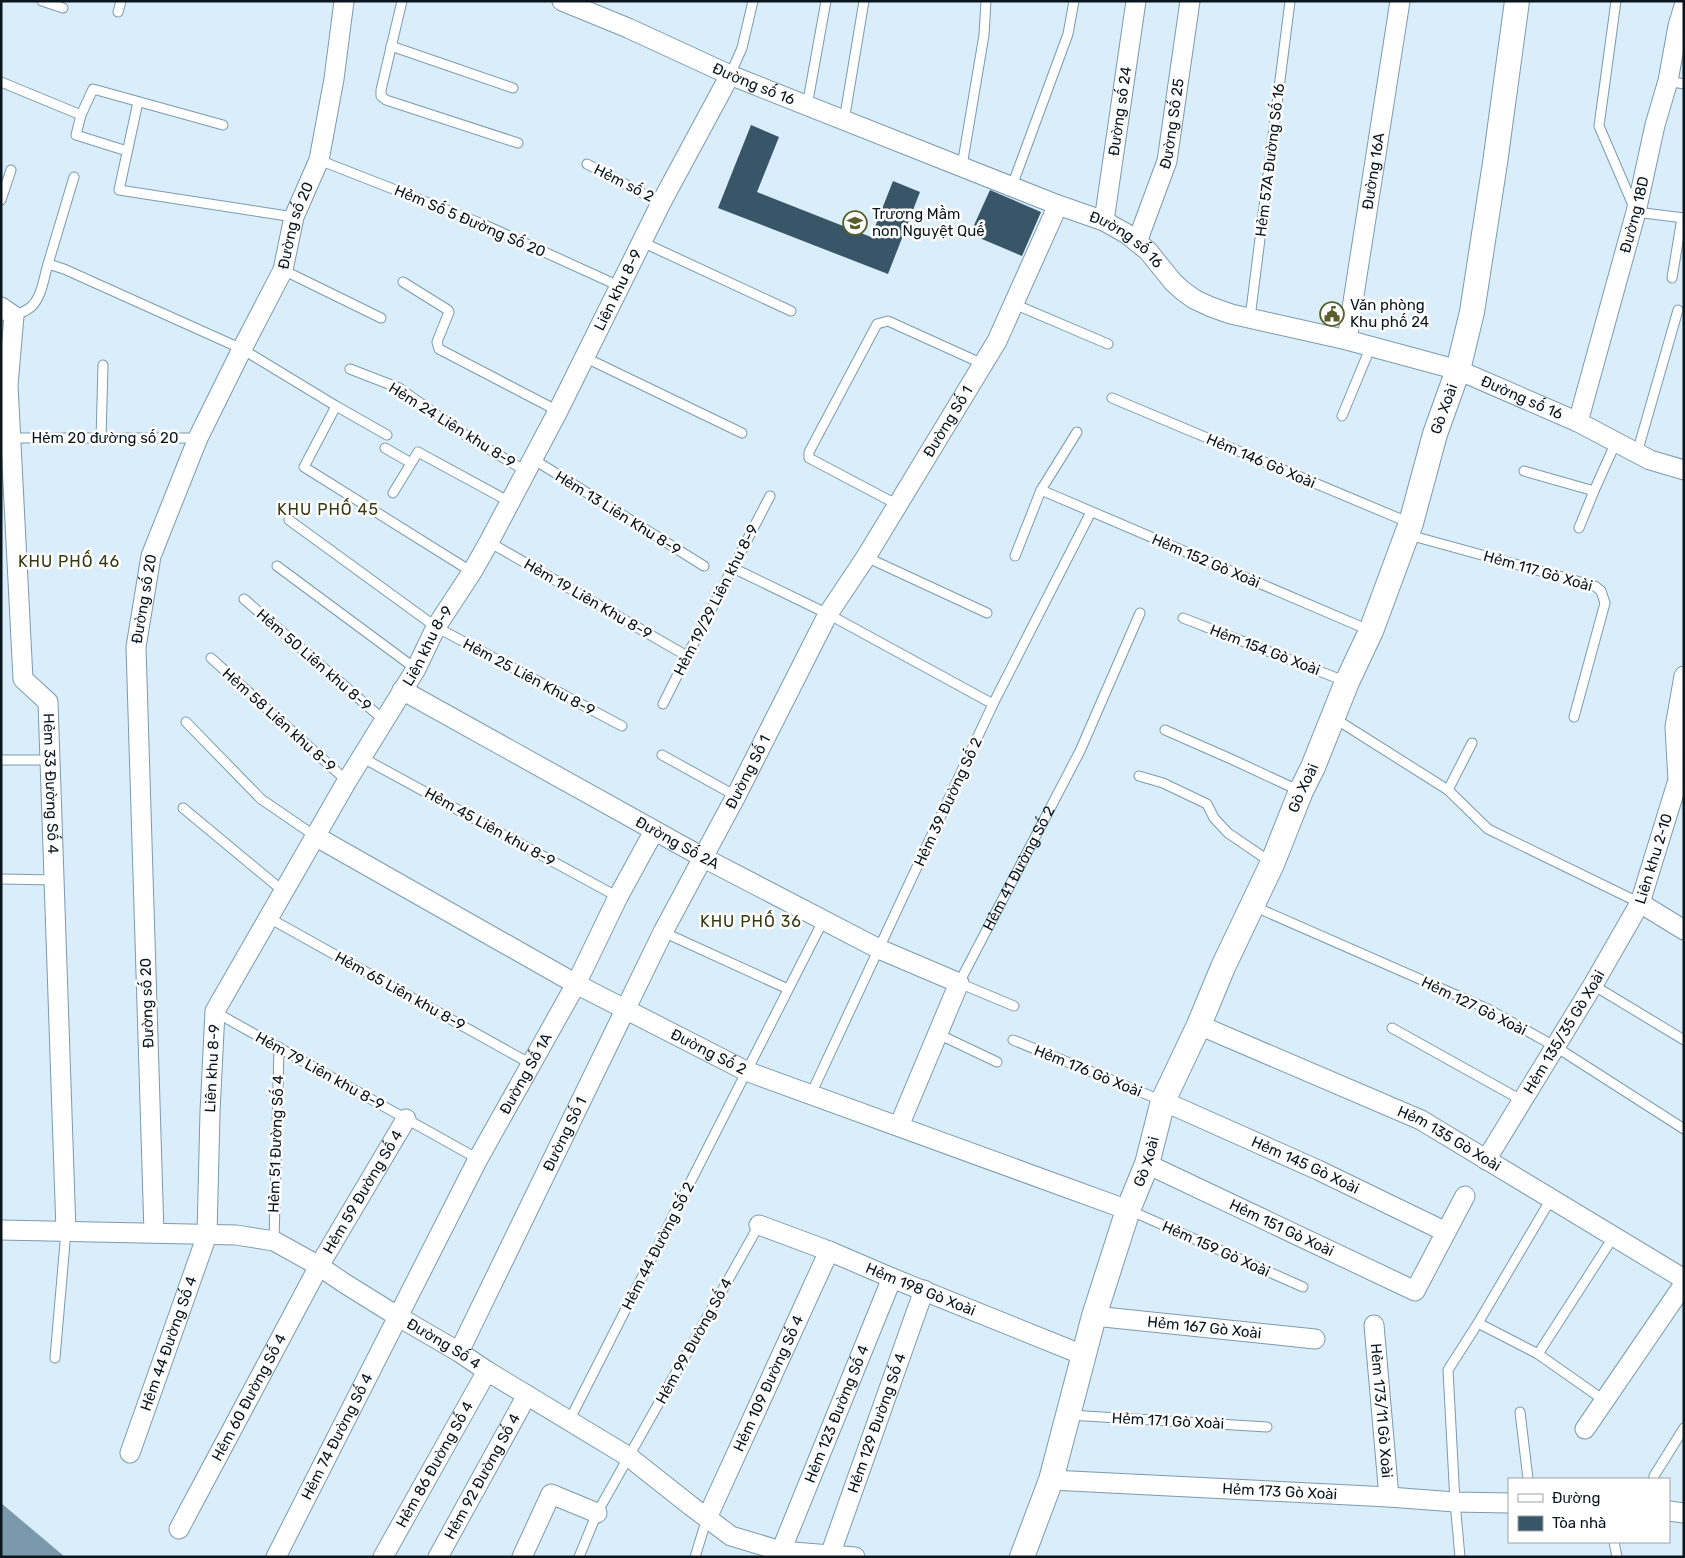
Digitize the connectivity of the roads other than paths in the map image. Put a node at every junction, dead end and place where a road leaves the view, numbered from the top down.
1 (42, 1) edge
2 (121, 1) edge
3 (344, 1) edge
4 (402, 1) edge
5 (562, 1) edge
6 (753, 1) edge
7 (826, 1) edge
8 (864, 1) edge
9 (986, 1) edge
10 (1074, 1) edge
11 (1136, 1) edge
12 (1190, 1) edge
13 (1290, 1) edge
14 (1400, 1) edge
15 (1517, 1) edge
16 (1616, 1) edge
17 (1684, 6) edge
18 (63, 8) dead end
19 (118, 12) dead end
20 (1681, 27) edge
21 (391, 46) junction
22 (730, 75) junction
23 (1, 82) edge
24 (1676, 82) edge
25 (513, 88) dead end
26 (138, 102) junction
27 (807, 106) junction
28 (81, 116) junction
29 (844, 121) junction
30 (223, 125) dead end
31 (518, 143) dead end
32 (128, 151) junction
33 (319, 160) junction
34 (587, 164) dead end
35 (962, 166) junction
36 (11, 170) dead end
37 (74, 177) dead end
38 (1012, 186) junction
39 (1, 200) edge
40 (661, 202) junction
41 (1058, 205) junction
42 (1636, 212) junction
43 (294, 217) junction
44 (1683, 218) edge
45 (1104, 221) junction
46 (642, 242) junction
47 (1138, 242) junction
48 (48, 264) junction
49 (284, 270) junction
50 (1672, 278) dead end
51 (403, 282) dead end
52 (619, 286) junction
53 (1014, 304) junction
54 (1678, 310) dead end
55 (791, 311) dead end
56 (8, 312) edge
57 (381, 318) dead end
58 (1250, 318) junction
59 (7, 338) edge
60 (1347, 340) junction
61 (1108, 344) dead end
62 (1371, 346) junction
63 (242, 349) junction
64 (584, 357) junction
65 (983, 364) junction
66 (103, 365) dead end
67 (350, 369) dead end
68 (1458, 370) junction
69 (1112, 398) dead end
70 (336, 406) junction
71 (558, 411) junction
72 (1342, 416) dead end
73 (1578, 422) junction
74 (1077, 432) dead end
75 (742, 433) dead end
76 (387, 435) dead end
77 (12, 438) junction
78 (100, 438) junction
79 (198, 438) junction
80 (1616, 442) junction
81 (385, 448) dead end
82 (1637, 453) junction
83 (411, 463) junction
84 (530, 465) junction
85 (1684, 470) edge
86 (1524, 471) dead end
87 (1041, 490) junction
88 (1594, 491) junction
89 (393, 494) dead end
90 (770, 496) dead end
91 (510, 502) junction
92 (898, 505) junction
93 (1092, 512) junction
94 (289, 520) dead end
95 (1408, 528) junction
96 (1580, 528) dead end
97 (489, 542) junction
98 (1015, 556) dead end
99 (866, 557) junction
100 (277, 566) dead end
101 (704, 566) dead end
102 (733, 568) junction
103 (472, 572) junction
104 (244, 599) dead end
105 (987, 613) dead end
106 (1140, 613) dead end
107 (828, 614) junction
108 (1183, 618) dead end
109 (436, 627) junction
110 (1371, 631) junction
111 (687, 656) junction
112 (211, 658) dead end
113 (416, 668) junction
114 (1684, 676) edge
115 (1347, 682) junction
116 (402, 690) junction
117 (663, 704) dead end
118 (993, 704) junction
119 (1334, 717) junction
120 (1574, 717) dead end
121 (384, 720) junction
122 (186, 722) dead end
123 (622, 726) dead end
124 (1166, 730) dead end
125 (1472, 743) dead end
126 (662, 755) dead end
127 (361, 757) junction
128 (1, 760) edge
129 (50, 760) junction
130 (1139, 776) dead end
131 (347, 782) junction
132 (1448, 790) junction
133 (1300, 791) junction
134 (1679, 794) edge
135 (736, 796) junction
136 (183, 808) dead end
137 (654, 831) junction
138 (315, 836) junction
139 (704, 858) junction
140 (1272, 864) junction
141 (1, 880) edge
142 (54, 880) junction
143 (283, 891) junction
144 (618, 897) junction
145 (1640, 903) junction
146 (1252, 906) junction
147 (269, 918) junction
148 (824, 919) junction
149 (1684, 930) edge
150 (663, 932) junction
151 (879, 949) junction
152 (960, 983) junction
153 (576, 984) junction
154 (1593, 985) junction
155 (788, 989) junction
156 (1014, 1006) dead end
157 (626, 1010) junction
158 (215, 1012) junction
159 (1199, 1025) junction
160 (1392, 1028) dead end
161 (938, 1034) junction
162 (1013, 1040) dead end
163 (1684, 1040) edge
164 (1556, 1047) junction
165 (279, 1048) junction
166 (997, 1062) dead end
167 (531, 1064) junction
168 (746, 1071) junction
169 (811, 1094) junction
170 (1164, 1101) junction
171 (1523, 1101) junction
172 (406, 1119) junction
173 (898, 1126) junction
174 (1684, 1129) edge
175 (478, 1159) junction
176 (1486, 1160) junction
177 (1147, 1164) junction
178 (1465, 1196) dead end
179 (1551, 1199) junction
180 (1128, 1210) junction
181 (759, 1225) joint
182 (1, 1230) edge
183 (66, 1231) junction
184 (1446, 1232) junction
185 (154, 1233) junction
186 (207, 1234) junction
187 (1614, 1236) junction
188 (274, 1241) junction
189 (829, 1251) junction
190 (319, 1266) junction
191 (892, 1278) junction
192 (1684, 1279) edge
193 (1684, 1284) edge
194 (1303, 1287) dead end
195 (924, 1290) junction
196 (397, 1316) junction
197 (1094, 1316) junction
198 (1478, 1323) junction
199 (1374, 1325) dead end
200 (1315, 1339) dead end
201 (459, 1352) junction
202 (1538, 1354) junction
203 (1083, 1355) junction
204 (55, 1358) dead end
205 (487, 1371) junction
206 (527, 1395) junction
207 (1606, 1401) junction
208 (1520, 1412) dead end
209 (1069, 1414) junction
210 (569, 1422) junction
211 (1267, 1426) dead end
212 (1684, 1428) edge
213 (1585, 1429) dead end
214 (130, 1453) dead end
215 (629, 1457) junction
216 (1528, 1478) edge
217 (1654, 1478) edge
218 (1051, 1480) junction
219 (1389, 1497) junction
220 (1455, 1502) junction
221 (1508, 1503) edge
222 (597, 1512) junction
223 (1670, 1512) edge
224 (1684, 1513) edge
225 (707, 1518) junction
226 (180, 1529) dead end
227 (1614, 1543) edge
228 (780, 1551) junction
229 (830, 1555) junction
230 (276, 1557) edge
231 (383, 1557) edge
232 (438, 1557) edge
233 (522, 1557) edge
234 (579, 1557) edge
235 (695, 1557) edge
236 (855, 1557) edge
237 (1022, 1557) edge
238 (1460, 1557) edge
239 (1617, 1557) edge

1 - 18 lane
2 - 19 lane
3 - 33 street, Đường số 20
4 - 21 lane
5 - 22 street, Đường số 16
6 - 22 lane
7 - 27 lane
8 - 29 lane
9 - 35 lane
10 - 38 lane
11 - 45 street, Đường số 24
12 - 47 street, Đường Số 25
13 - 58 lane, Hẻm 57A Đường Số 16
14 - 60 street, Đường 16A
15 - 68 street, Gò Xoài
16 - 42 lane
17 - 20 street, Đường 18D
20 - 24 street, Đường 18D
21 - 25 lane
21 - 31 lane
22 - 27 street, Đường số 16
22 - 40 street, Liên khu 8-9
23 - 28 lane
24 - 42 street, Đường 18D
26 - 28 lane
26 - 30 lane
26 - 32 lane
27 - 29 street, Đường số 16
28 - 32 lane
29 - 35 street, Đường số 16
32 - 43 lane
33 - 43 street, Đường số 20
33 - 52 lane, Hẻm Số 5 Đường Số 20
34 - 40 lane, Hẻm số 2
35 - 38 street, Đường số 16
36 - 39 lane
37 - 48 lane
38 - 41 street, Đường số 16
40 - 46 street, Liên khu 8-9
41 - 45 street, Đường số 16
41 - 53 street, Đường Số 1
42 - 44 lane
42 - 73 street, Đường 18D
43 - 49 street, Đường số 20
44 - 50 lane
45 - 47 street, Đường số 16
46 - 52 street, Liên khu 8-9
46 - 55 lane
47 - 58 street, Đường số 16
48 - 56 lane
48 - 63 lane
49 - 57 lane
49 - 63 street, Đường số 20
51 - 71 lane
52 - 64 street, Liên khu 8-9
53 - 61 lane
53 - 65 street, Đường Số 1
54 - 82 lane
56 - 59 street, Hẻm 33 Đường Số 4
58 - 60 street, Đường số 16
59 - 77 street, Hẻm 33 Đường Số 4
60 - 62 street, Đường số 16
62 - 68 street, Đường số 16
62 - 72 lane
63 - 70 lane
63 - 79 street, Đường số 20
64 - 71 street, Liên khu 8-9
64 - 75 lane
65 - 92 street, Đường Số 1
65 - 92 lane
66 - 78 lane
67 - 84 lane, Hẻm 24 Liên khu 8-9
68 - 73 street, Đường số 16
68 - 95 street, Gò Xoài
69 - 95 lane, Hẻm 146 Gò Xoài
70 - 76 lane
70 - 103 lane
71 - 84 street, Liên khu 8-9
73 - 80 street, Đường số 16
74 - 87 lane
77 - 78 lane, Hẻm 20 đường số 20
77 - 129 street, Hẻm 33 Đường Số 4
78 - 79 lane, Hẻm 20 đường số 20
79 - 185 street, Đường số 20
80 - 82 street, Đường số 16
80 - 88 lane
81 - 83 lane
82 - 85 street, Đường số 16
83 - 89 lane
83 - 91 lane
84 - 91 street, Liên khu 8-9
84 - 101 lane, Hẻm 13 Liên Khu 8-9
86 - 88 lane
87 - 93 lane, Hẻm 152 Gò Xoài
87 - 98 lane
88 - 96 lane
90 - 102 lane, Hẻm 19/29 Liên khu 8-9
91 - 97 street, Liên khu 8-9
92 - 99 street, Đường Số 1
93 - 110 lane, Hẻm 152 Gò Xoài
93 - 118 lane, Hẻm 39 Đường Số 2
94 - 109 lane, Hẻm 25 Liên Khu 8-9
95 - 110 street, Gò Xoài
95 - 120 lane, Hẻm 117 Gò Xoài
97 - 103 street, Liên khu 8-9
97 - 111 lane, Hẻm 19 Liên Khu 8-9
99 - 105 lane
99 - 107 street, Đường Số 1
100 - 113 lane
102 - 107 lane
102 - 111 lane, Hẻm 19/29 Liên khu 8-9
103 - 109 street, Liên khu 8-9
104 - 121 lane, Hẻm 50 Liên khu 8-9
106 - 152 lane, Hẻm 41 Đường Số 2
107 - 118 lane
107 - 135 street, Đường Số 1
108 - 115 lane, Hẻm 154 Gò Xoài
109 - 113 street, Liên khu 8-9
109 - 123 lane, Hẻm 25 Liên Khu 8-9
110 - 115 street, Gò Xoài
111 - 117 lane, Hẻm 19/29 Liên khu 8-9
112 - 131 lane, Hẻm 58 Liên khu 8-9
113 - 116 street, Liên khu 8-9
114 - 134 street, Liên khu 2-10
115 - 119 street, Gò Xoài
116 - 121 street, Liên khu 8-9
116 - 137 street, Đường Số 2A
118 - 151 lane, Hẻm 39 Đường Số 2
119 - 132 lane
119 - 133 street, Gò Xoài
121 - 127 street, Liên khu 8-9
122 - 138 lane
124 - 133 lane
125 - 132 lane
126 - 135 lane
127 - 131 street, Liên khu 8-9
127 - 144 lane, Hẻm 45 Liên khu 8-9
128 - 129 lane
129 - 142 street, Hẻm 33 Đường Số 4
130 - 140 lane
131 - 138 street, Liên khu 8-9
132 - 145 lane
133 - 140 street, Gò Xoài
134 - 145 street, Liên khu 2-10
135 - 139 street, Đường Số 1
136 - 143 lane
137 - 139 street, Đường Số 2A
137 - 144 street, Đường Số 1A
138 - 143 street, Liên khu 8-9
138 - 153 street, Đường Số 2
139 - 148 street, Đường Số 2A
139 - 150 street, Đường Số 1
140 - 146 street, Gò Xoài
141 - 142 lane
142 - 183 street, Hẻm 33 Đường Số 4
143 - 147 street, Liên khu 8-9
144 - 153 street, Đường Số 1A
145 - 149 street, Liên khu 2-10
145 - 154 street, Hẻm 135/35 Gò Xoài
146 - 159 street, Gò Xoài
146 - 164 lane, Hẻm 127 Gò Xoài
147 - 158 street, Liên khu 8-9
147 - 167 lane, Hẻm 65 Liên khu 8-9
148 - 151 street, Đường Số 2A
148 - 155 lane, Hẻm 44 Đường Số 2
150 - 155 lane
150 - 157 street, Đường Số 1
151 - 152 street, Đường Số 2A
151 - 169 lane, Hẻm 39 Đường Số 2
152 - 156 lane
152 - 161 street, Hẻm 41 Đường Số 2
153 - 157 street, Đường Số 2
153 - 167 street, Đường Số 1A
154 - 163 lane
154 - 164 street, Hẻm 135/35 Gò Xoài
155 - 168 lane, Hẻm 44 Đường Số 2
157 - 168 street, Đường Số 2
157 - 201 street, Đường Số 1
158 - 165 lane, Hẻm 79 Liên khu 8-9
158 - 186 street, Liên khu 8-9
159 - 170 street, Gò Xoài
159 - 176 street, Hẻm 135 Gò Xoài
160 - 171 lane
161 - 166 lane
161 - 173 street, Hẻm 41 Đường Số 2
162 - 170 lane, Hẻm 176 Gò Xoài
164 - 171 street, Hẻm 135/35 Gò Xoài
164 - 174 lane, Hẻm 127 Gò Xoài
165 - 172 lane, Hẻm 79 Liên khu 8-9
165 - 188 lane, Hẻm 51 Đường Số 4
167 - 175 street, Đường Số 1A
168 - 169 street, Đường Số 2
168 - 210 lane, Hẻm 44 Đường Số 2
169 - 173 street, Đường Số 2
170 - 177 street, Gò Xoài
170 - 184 street, Hẻm 145 Gò Xoài
171 - 176 street, Hẻm 135/35 Gò Xoài
172 - 175 lane, Hẻm 79 Liên khu 8-9
172 - 190 street, Hẻm 59 Đường Số 4
173 - 180 street, Đường Số 2
175 - 196 street, Đường Số 1A
176 - 179 street, Hẻm 135 Gò Xoài
177 - 180 street, Gò Xoài
177 - 184 street, Hẻm 151 Gò Xoài
178 - 184 street
179 - 187 street, Hẻm 135 Gò Xoài
179 - 198 lane
180 - 194 lane, Hẻm 159 Gò Xoài
180 - 197 street, Gò Xoài
181 - 189 street, Hẻm 198 Gò Xoài
181 - 215 lane, Hẻm 99 Đường Số 4
182 - 183 street, Đường Số 4
183 - 185 street, Đường Số 4
183 - 204 lane
185 - 186 street, Đường Số 4
186 - 188 street, Đường Số 4
186 - 214 street, Hẻm 44 Đường Số 4
187 - 192 street, Hẻm 135 Gò Xoài
187 - 202 lane
188 - 190 street, Đường Số 4
189 - 191 street, Hẻm 198 Gò Xoài
189 - 225 street, Hẻm 109 Đường Số 4
190 - 196 street, Đường Số 4
190 - 226 street, Hẻm 60 Đường Số 4
191 - 195 street, Hẻm 198 Gò Xoài
191 - 228 street, Hẻm 123 Đường Số 4
193 - 207 street
195 - 203 street, Hẻm 198 Gò Xoài
195 - 229 street, Hẻm 129 Đường Số 4
196 - 201 street, Đường Số 4
196 - 230 street, Hẻm 74 Đường Số 4
197 - 200 street, Hẻm 167 Gò Xoài
197 - 203 street, Gò Xoài
198 - 202 lane
198 - 220 lane
199 - 219 street, Hẻm 173/11 Gò Xoài
201 - 205 street, Đường Số 4
202 - 207 lane
203 - 209 street, Gò Xoài
205 - 206 street, Đường Số 4
205 - 231 street, Hẻm 86 Đường Số 4
206 - 210 street, Đường Số 4
206 - 232 street, Hẻm 92 Đường Số 4
207 - 213 street
208 - 216 lane
209 - 211 lane, Hẻm 171 Gò Xoài
209 - 218 street, Gò Xoài
210 - 215 street, Đường Số 4
212 - 217 lane
215 - 222 lane, Hẻm 99 Đường Số 4
215 - 225 street, Đường Số 4
218 - 219 street, Hẻm 173 Gò Xoài
218 - 237 street, Gò Xoài
219 - 220 street, Hẻm 173 Gò Xoài
220 - 221 street, Hẻm 173 Gò Xoài
220 - 238 lane
222 - 233 street
222 - 234 lane, Hẻm 99 Đường Số 4
223 - 224 street
225 - 228 street, Đường Số 4
225 - 235 lane
227 - 239 lane
228 - 229 street, Đường Số 4
229 - 236 street, Đường Số 4

